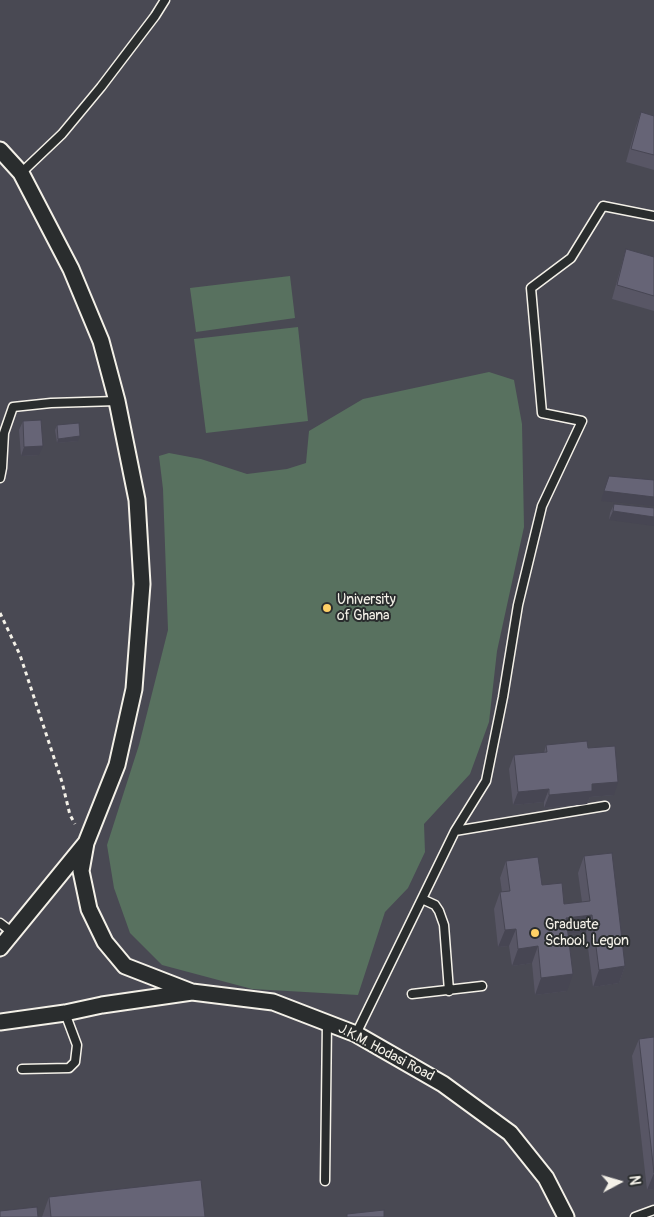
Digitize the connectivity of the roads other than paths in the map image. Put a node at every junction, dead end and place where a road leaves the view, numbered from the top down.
1 (165, 0) edge
2 (0, 150) edge
3 (21, 172) junction
4 (654, 216) edge
5 (117, 401) junction
6 (0, 478) edge
7 (606, 806) dead end
8 (455, 832) junction
9 (86, 843) junction
10 (422, 899) junction
11 (0, 923) edge
12 (12, 933) junction
13 (0, 948) edge
14 (482, 986) dead end
15 (449, 991) junction
16 (192, 992) junction
17 (412, 994) dead end
18 (65, 1013) junction
19 (0, 1022) edge
20 (327, 1022) junction
21 (356, 1034) junction
22 (22, 1069) dead end
23 (325, 1181) dead end
24 (654, 1210) edge
25 (566, 1217) edge
26 (635, 1217) edge

1 - 3 lane
2 - 3 street
3 - 5 street
4 - 8 lane
5 - 6 lane
5 - 9 street
7 - 8 lane
8 - 10 lane
9 - 12 street
9 - 16 street
10 - 15 lane
10 - 21 lane
11 - 12 lane
12 - 13 street
14 - 15 lane
15 - 17 lane
16 - 18 street, J.K.M. Hodasi Road
16 - 20 street, J.K.M. Hodasi Road
18 - 19 street, J.K.M. Hodasi Road
18 - 22 lane
20 - 21 street, J.K.M. Hodasi Road
20 - 23 lane
21 - 25 street, J.K.M. Hodasi Road
24 - 26 lane

